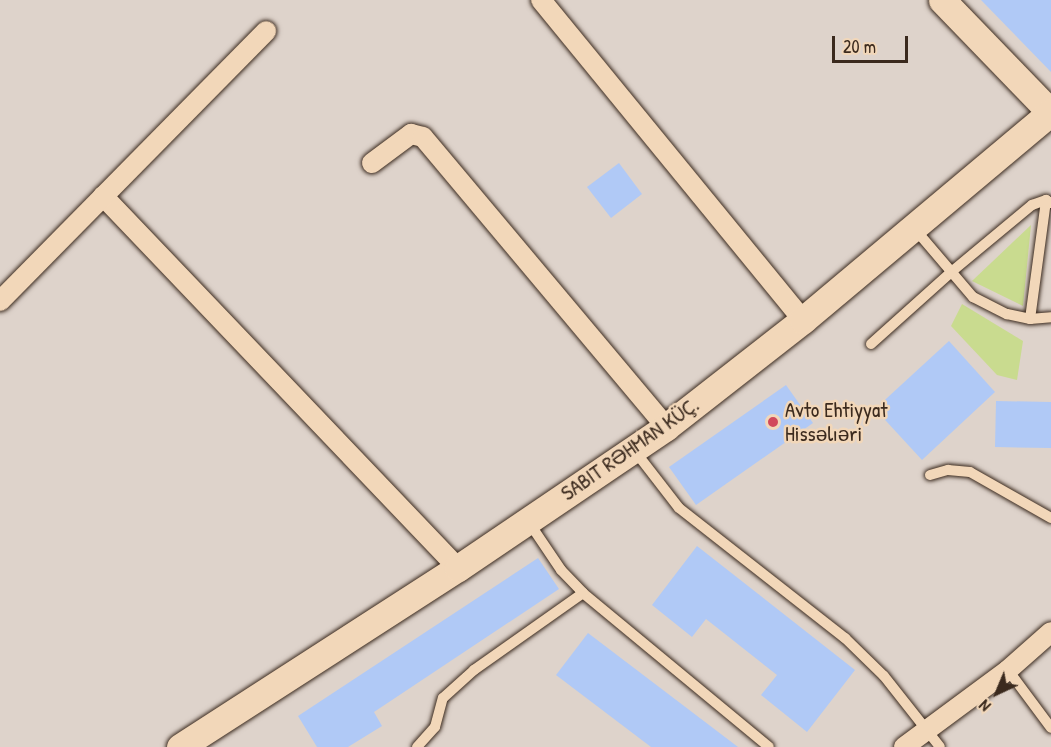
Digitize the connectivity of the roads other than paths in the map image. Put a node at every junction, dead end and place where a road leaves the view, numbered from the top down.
1 (540, 0) edge
2 (942, 0) edge
3 (266, 31) dead end
4 (1051, 112) edge
5 (372, 163) dead end
6 (104, 196) junction
7 (1049, 202) edge
8 (914, 228) junction
9 (950, 273) junction
10 (0, 301) edge
11 (1051, 317) edge
12 (1030, 319) junction
13 (803, 320) junction
14 (871, 344) dead end
15 (666, 427) junction
16 (634, 449) junction
17 (930, 475) dead end
18 (1051, 518) edge
19 (528, 521) junction
20 (458, 568) junction
21 (583, 593) junction
22 (1051, 632) edge
23 (1008, 670) junction
24 (1051, 728) edge
25 (927, 730) junction
26 (183, 746) edge
27 (417, 747) edge
28 (768, 747) edge
29 (904, 747) edge
30 (940, 747) edge

1 - 13 street
2 - 4 main road
3 - 6 street
4 - 8 main road, SABIT RƏHMAN KÜÇ.
5 - 15 street
6 - 10 street
6 - 20 street
7 - 9 lane
7 - 12 lane
8 - 9 lane
8 - 13 main road, SABIT RƏHMAN KÜÇ.
9 - 12 lane
9 - 14 lane
11 - 12 lane
13 - 15 main road, SABIT RƏHMAN KÜÇ.
15 - 16 main road, SABIT RƏHMAN KÜÇ.
16 - 19 main road, SABIT RƏHMAN KÜÇ.
16 - 25 lane
17 - 18 lane
19 - 20 main road, SABIT RƏHMAN KÜÇ.
19 - 21 lane
20 - 26 main road, SABIT RƏHMAN KÜÇ.
21 - 27 lane
21 - 28 lane
22 - 23 street
23 - 24 lane
23 - 25 street
25 - 29 street
25 - 30 lane

